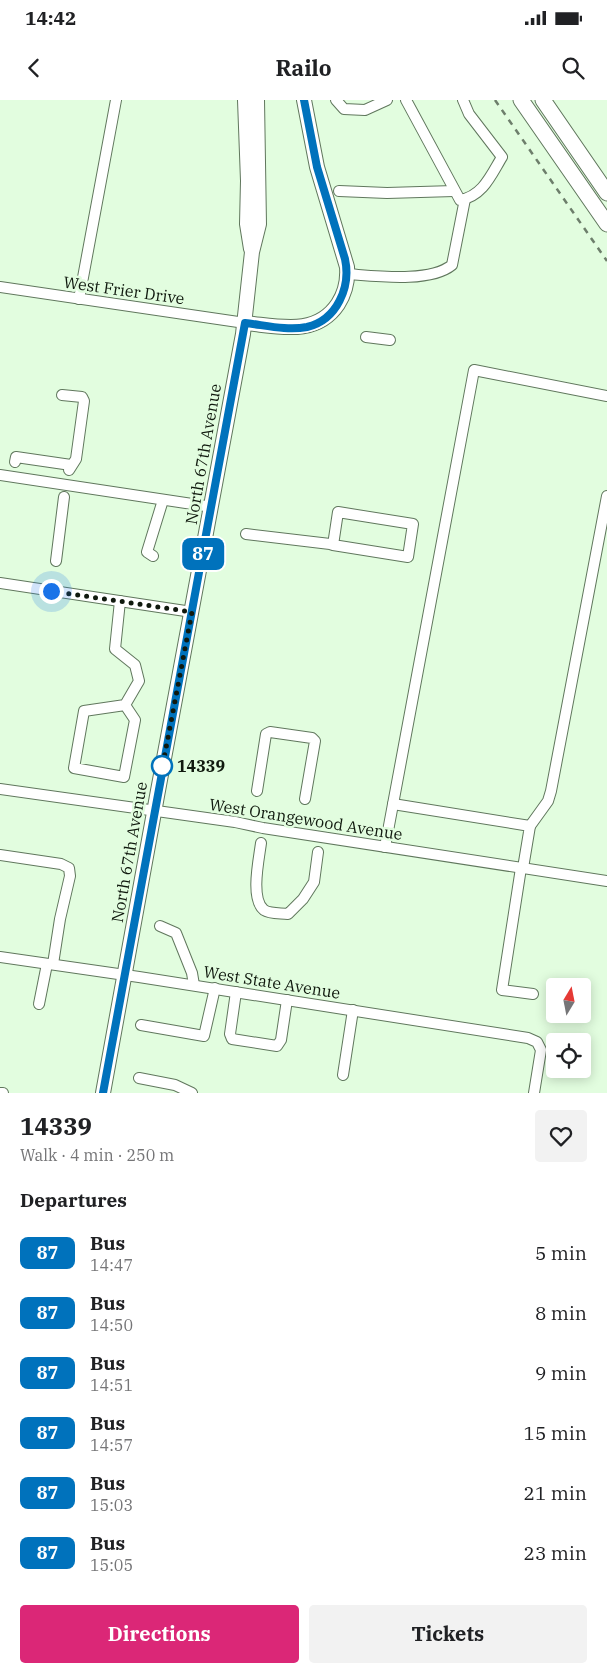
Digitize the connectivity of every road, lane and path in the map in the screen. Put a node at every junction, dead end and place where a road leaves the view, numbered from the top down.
1 (116, 100) edge
2 (246, 100) edge
3 (257, 100) edge
4 (304, 100) edge
5 (336, 100) edge
6 (388, 100) edge
7 (406, 100) edge
8 (463, 100) edge
9 (521, 100) edge
10 (543, 100) edge
11 (339, 191) dead end
12 (454, 191) junction
13 (607, 193) edge
14 (465, 199) junction
15 (607, 224) edge
16 (252, 252) junction
17 (347, 274) junction
18 (0, 287) edge
19 (79, 299) junction
20 (245, 323) junction
21 (366, 337) dead end
22 (390, 340) dead end
23 (62, 395) dead end
24 (607, 396) edge
25 (16, 462) dead end
26 (0, 475) edge
27 (607, 496) edge
28 (64, 497) dead end
29 (163, 500) junction
30 (212, 507) junction
31 (246, 534) dead end
32 (333, 545) junction
33 (153, 556) dead end
34 (56, 561) dead end
35 (0, 583) edge
36 (120, 601) junction
37 (192, 612) junction
38 (125, 706) junction
39 (0, 788) edge
40 (257, 791) dead end
41 (305, 799) dead end
42 (393, 804) junction
43 (154, 810) junction
44 (530, 826) junction
45 (261, 843) dead end
46 (385, 847) junction
47 (318, 852) dead end
48 (0, 855) edge
49 (522, 868) junction
50 (607, 881) edge
51 (160, 926) dead end
52 (0, 957) edge
53 (50, 964) junction
54 (125, 976) junction
55 (194, 985) junction
56 (215, 988) junction
57 (236, 992) junction
58 (533, 994) dead end
59 (287, 1000) junction
60 (40, 1004) dead end
61 (353, 1010) junction
62 (141, 1025) dead end
63 (342, 1075) dead end
64 (139, 1078) dead end
65 (103, 1093) edge
66 (192, 1093) edge
67 (534, 1093) edge

1 - 19 street
2 - 16 main road, North 67th Avenue
3 - 16 main road, North 67th Avenue
4 - 17 main road
5 - 6 street
7 - 12 street
8 - 14 street
9 - 15 highway
10 - 13 highway
11 - 12 street
12 - 14 street
14 - 17 street
16 - 20 main road, North 67th Avenue
17 - 20 main road
18 - 19 street, West Frier Drive
19 - 20 street, West Frier Drive
20 - 30 main road, North 67th Avenue
21 - 22 street
23 - 25 street
24 - 42 street
26 - 29 street
27 - 44 street
28 - 34 street
29 - 30 street
29 - 33 street
30 - 37 main road, North 67th Avenue
31 - 32 street
32 - 32 street
35 - 36 street
36 - 37 street
36 - 38 street
37 - 43 main road, North 67th Avenue
38 - 38 street
39 - 43 street, West Orangewood Avenue
40 - 41 street
42 - 44 street
42 - 46 street
43 - 46 street, West Orangewood Avenue
43 - 54 main road, North 67th Avenue
44 - 49 street
45 - 47 street
46 - 49 street, West Orangewood Avenue
48 - 53 street
49 - 50 street, West Orangewood Avenue
49 - 58 street
51 - 55 street
52 - 53 street, West State Avenue
53 - 54 street, West State Avenue
53 - 60 street
54 - 55 street, West State Avenue
54 - 65 main road, North 67th Avenue
55 - 56 street, West State Avenue
56 - 57 street, West State Avenue
56 - 62 street
57 - 59 street, West State Avenue
57 - 59 street
59 - 61 street, West State Avenue
61 - 63 street
61 - 67 street, West State Avenue
64 - 66 street

